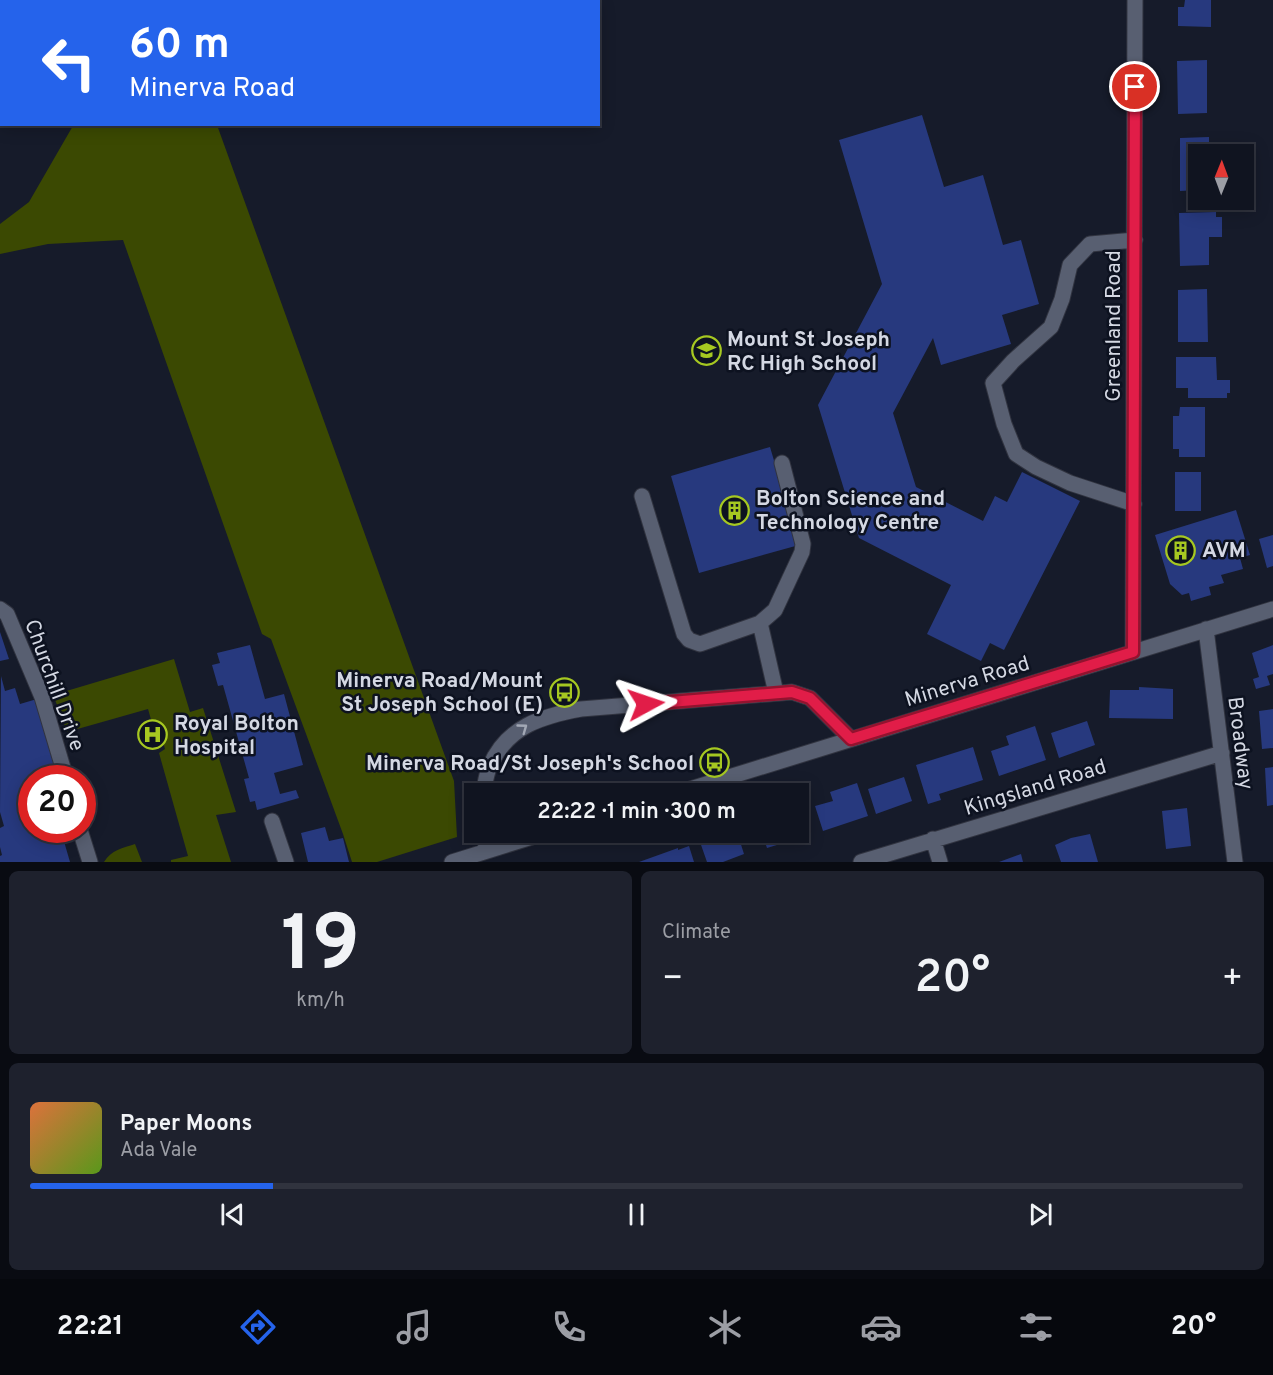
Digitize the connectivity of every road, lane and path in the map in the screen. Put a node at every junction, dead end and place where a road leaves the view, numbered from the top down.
1 (1135, 0) edge
2 (1135, 240) junction
3 (782, 463) dead end
4 (642, 496) dead end
5 (1134, 504) junction
6 (0, 609) edge
7 (1273, 609) edge
8 (760, 623) junction
9 (1206, 629) junction
10 (1133, 652) junction
11 (776, 693) junction
12 (851, 739) junction
13 (1222, 753) junction
14 (62, 765) edge
15 (486, 783) edge
16 (709, 783) edge
17 (272, 821) dead end
18 (933, 839) junction
19 (85, 843) edge
20 (486, 843) edge
21 (512, 843) edge
22 (486, 851) junction
23 (90, 862) edge
24 (286, 862) edge
25 (452, 862) edge
26 (861, 862) edge
27 (940, 862) edge
28 (1235, 862) edge

1 - 2 street, Greenland Road
2 - 5 street, Greenland Road
2 - 5 street
3 - 8 street
4 - 8 street
5 - 10 street, Greenland Road
6 - 14 street, Churchill Drive
7 - 9 street, Minerva Road
8 - 11 street
9 - 10 street, Minerva Road
9 - 13 street, Broadway
10 - 12 street, Minerva Road
11 - 12 street
15 -> 11 street
12 - 16 street, Minerva Road
13 - 18 street, Kingsland Road
13 - 28 street, Broadway
17 - 24 street
18 - 26 street, Kingsland Road
18 - 27 street
19 - 23 street
20 - 22 street
21 - 22 street
22 - 25 street

